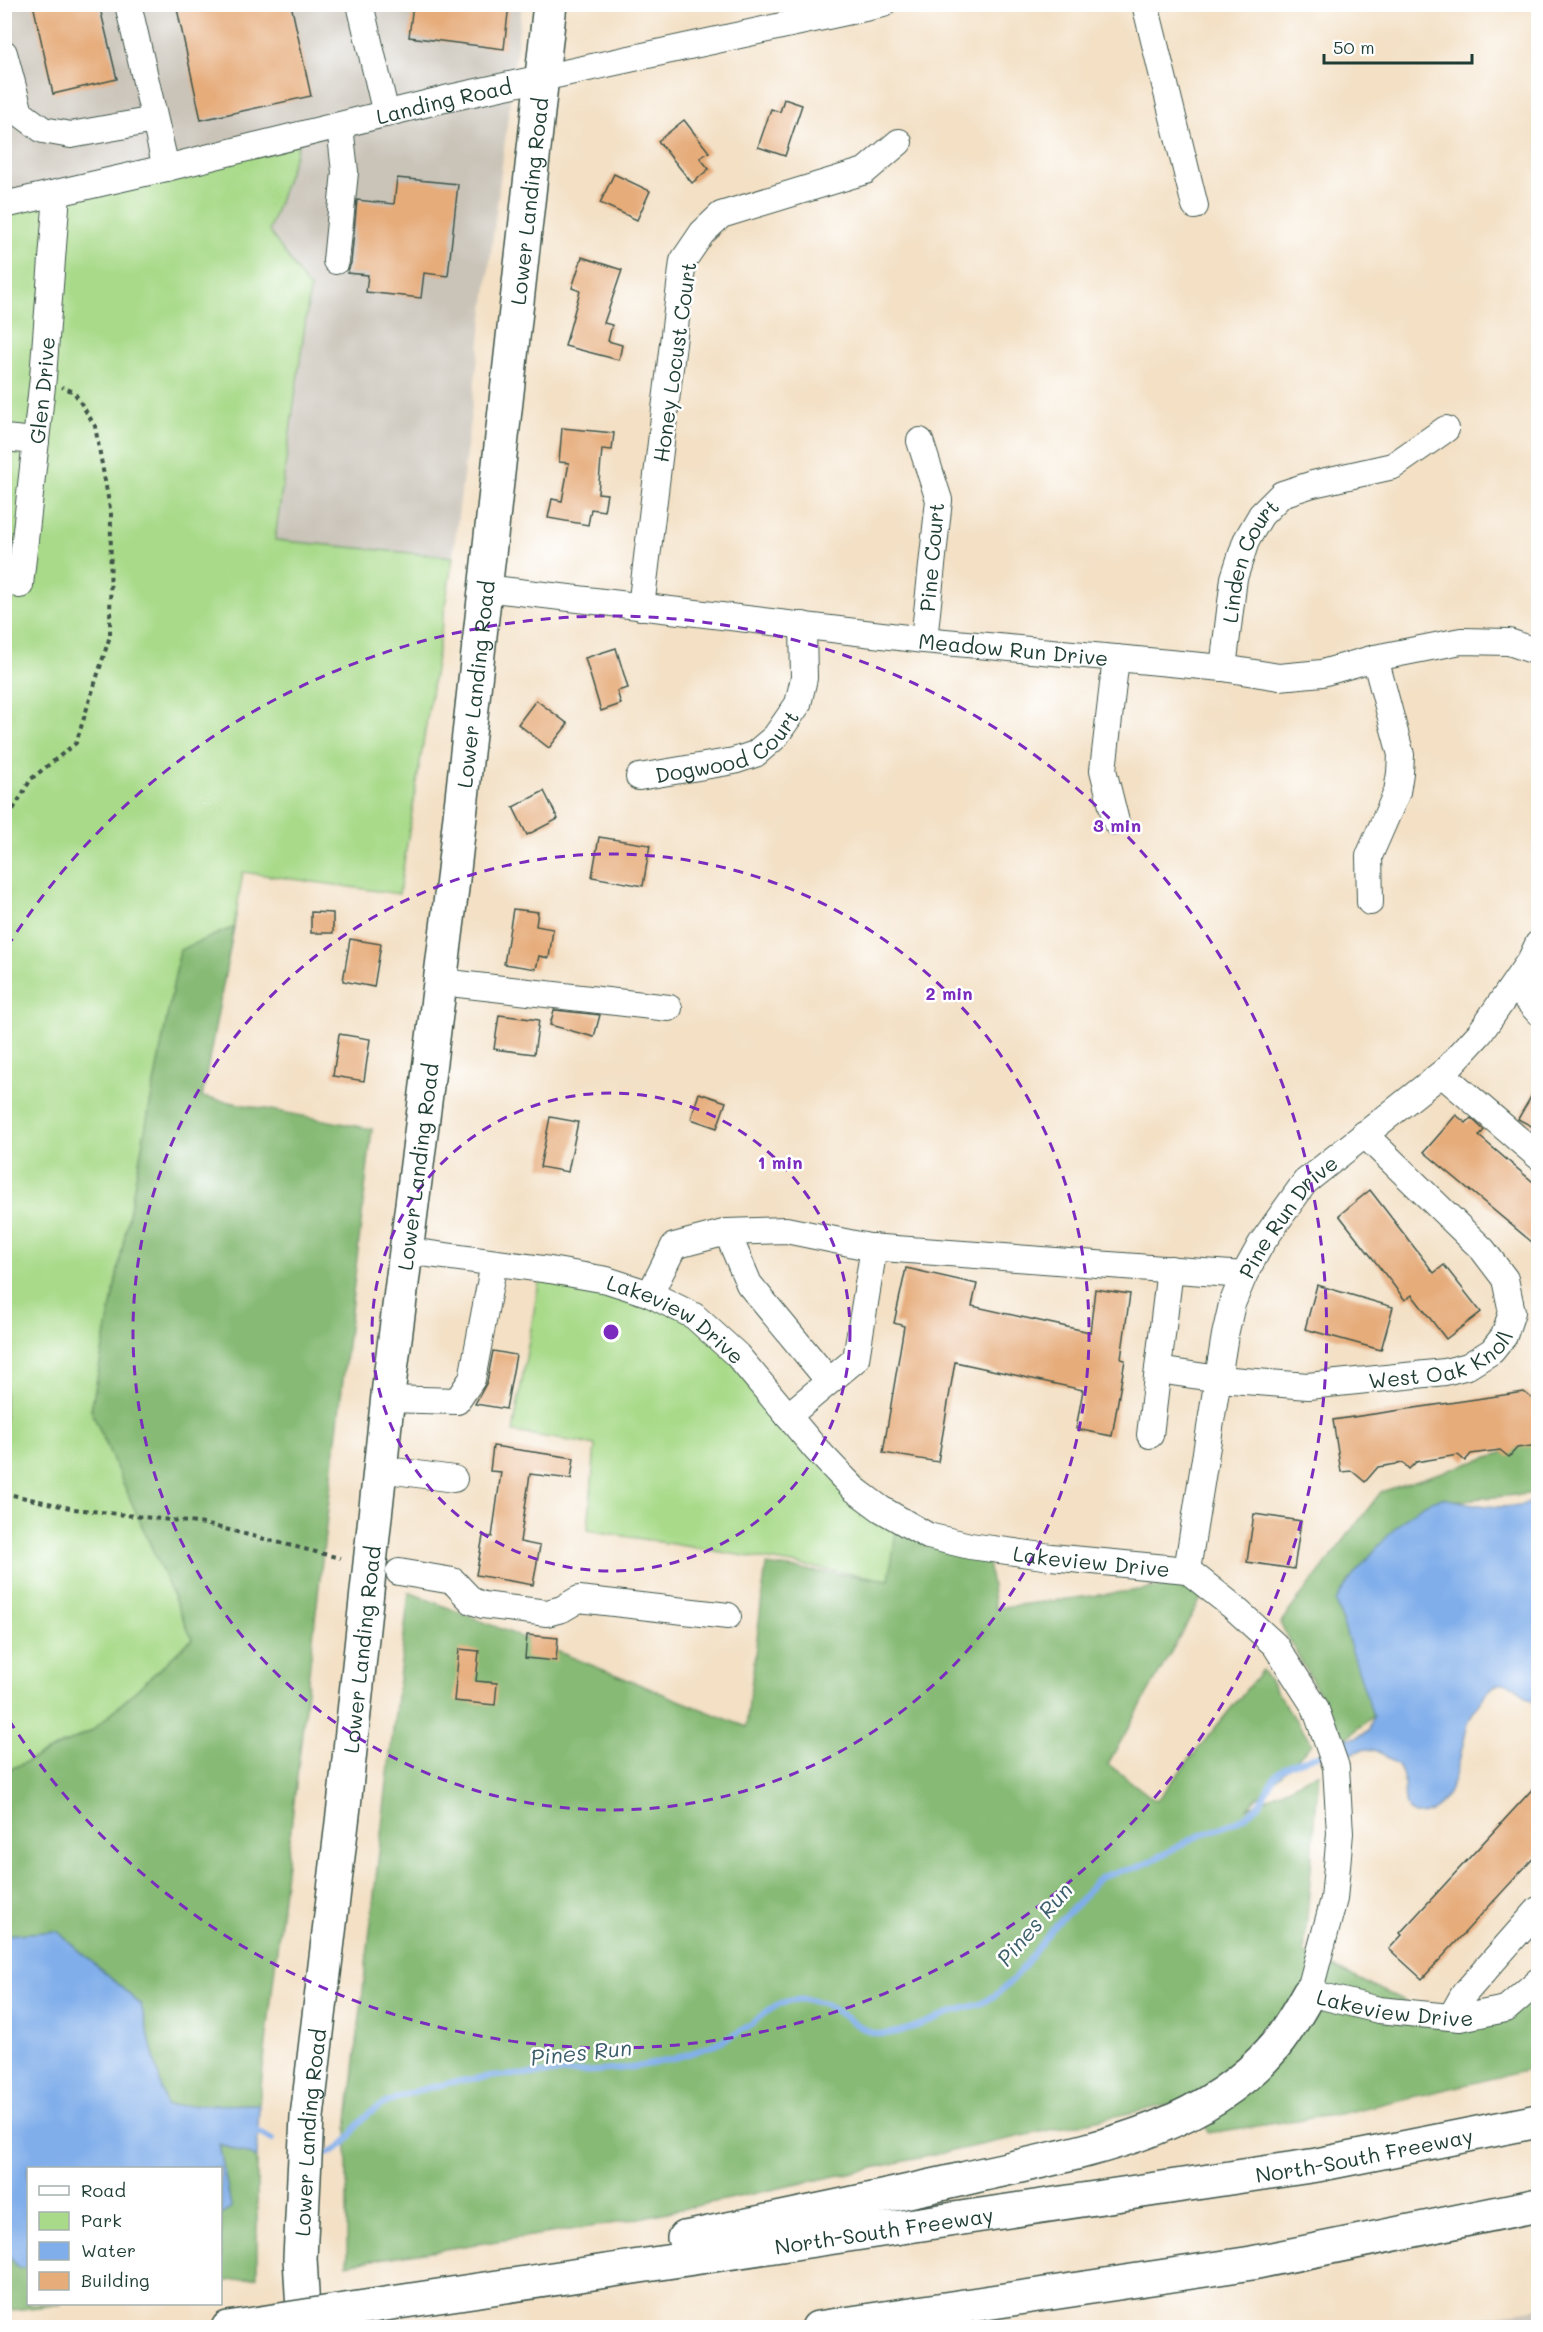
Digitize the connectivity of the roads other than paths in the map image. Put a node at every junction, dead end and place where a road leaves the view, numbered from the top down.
1 (128, 4) edge
2 (360, 4) edge
3 (550, 4) edge
4 (883, 4) edge
5 (1145, 4) edge
6 (4, 53) edge
7 (540, 79) junction
8 (386, 114) junction
9 (154, 120) junction
10 (340, 126) junction
11 (899, 142) dead end
12 (166, 168) junction
13 (57, 194) junction
14 (4, 205) edge
15 (1195, 206) dead end
16 (336, 261) dead end
17 (1446, 429) dead end
18 (4, 438) edge
19 (36, 441) junction
20 (920, 441) dead end
21 (20, 585) dead end
22 (485, 588) junction
23 (641, 607) junction
24 (803, 626) junction
25 (924, 640) junction
26 (1539, 652) edge
27 (1116, 658) junction
28 (1376, 658) junction
29 (1223, 668) junction
30 (639, 777) dead end
31 (1116, 822) dead end
32 (1371, 902) dead end
33 (1539, 944) edge
34 (441, 982) junction
35 (1514, 985) junction
36 (669, 1008) dead end
37 (1539, 1012) edge
38 (1442, 1074) junction
39 (1364, 1134) junction
40 (1539, 1156) edge
41 (727, 1232) junction
42 (874, 1247) junction
43 (407, 1251) junction
44 (494, 1263) junction
45 (1170, 1269) junction
46 (1244, 1275) junction
47 (650, 1294) junction
48 (1158, 1370) junction
49 (1219, 1379) junction
50 (830, 1381) junction
51 (387, 1399) junction
52 (788, 1416) junction
53 (1150, 1435) dead end
54 (380, 1468) junction
55 (454, 1479) dead end
56 (370, 1566) junction
57 (1187, 1570) junction
58 (728, 1616) dead end
59 (1539, 1910) edge
60 (1539, 1981) edge
61 (1309, 1993) junction
62 (1451, 2017) junction
63 (1539, 2121) edge
64 (1539, 2205) edge
65 (537, 2280) junction
66 (292, 2324) edge
67 (228, 2328) edge
68 (818, 2328) edge

1 - 9 street
2 - 8 street
3 - 7 main road, Lower Landing Road
4 - 7 street, Landing Road
5 - 15 street
6 - 9 street
7 - 8 street, Landing Road
7 - 22 main road, Lower Landing Road
8 - 10 street, Landing Road
9 - 12 street
10 - 12 street, Landing Road
10 - 16 street
11 - 23 street, Honey Locust Court
12 - 13 street, Landing Road
13 - 14 street, Landing Road
13 - 19 street, Glen Drive
17 - 29 street, Linden Court
18 - 19 street
19 - 21 street, Glen Drive
20 - 25 street, Pine Court
22 - 23 street, Meadow Run Drive
22 - 34 main road, Lower Landing Road
23 - 24 street, Meadow Run Drive
24 - 25 street, Meadow Run Drive
24 - 30 street, Dogwood Court
25 - 27 street, Meadow Run Drive
26 - 28 street, Meadow Run Drive
27 - 29 street, Meadow Run Drive
27 - 31 street
28 - 29 street, Meadow Run Drive
28 - 32 street
33 - 35 street, Pine Run Drive
34 - 36 street
34 - 43 main road, Lower Landing Road
35 - 37 street
35 - 38 street, Pine Run Drive
38 - 39 street, Pine Run Drive
38 - 40 street
39 - 46 street, Pine Run Drive
39 - 49 street, West Oak Knoll
41 - 42 street
41 - 47 street
41 - 50 street
42 - 45 street
42 - 50 street
43 - 44 street, Lakeview Drive
43 - 51 main road, Lower Landing Road
44 - 47 street, Lakeview Drive
44 - 51 street
45 - 46 street
45 - 48 street
46 - 49 street, Pine Run Drive
47 - 52 street, Lakeview Drive
48 - 49 street, West Oak Knoll
48 - 53 street
49 - 57 street, Pine Run Drive
50 - 52 street
51 - 54 main road, Lower Landing Road
52 - 57 street, Lakeview Drive
54 - 55 street
54 - 56 main road, Lower Landing Road
56 - 58 street
56 - 66 main road, Lower Landing Road
57 - 61 street, Lakeview Drive
59 - 62 street
60 - 62 street, Lakeview Drive
61 - 62 street, Lakeview Drive
61 - 65 main road
63 - 65 main road, North-South Freeway
64 - 68 main road
65 - 66 main road, North-South Freeway, bridge
66 - 67 main road, North-South Freeway

